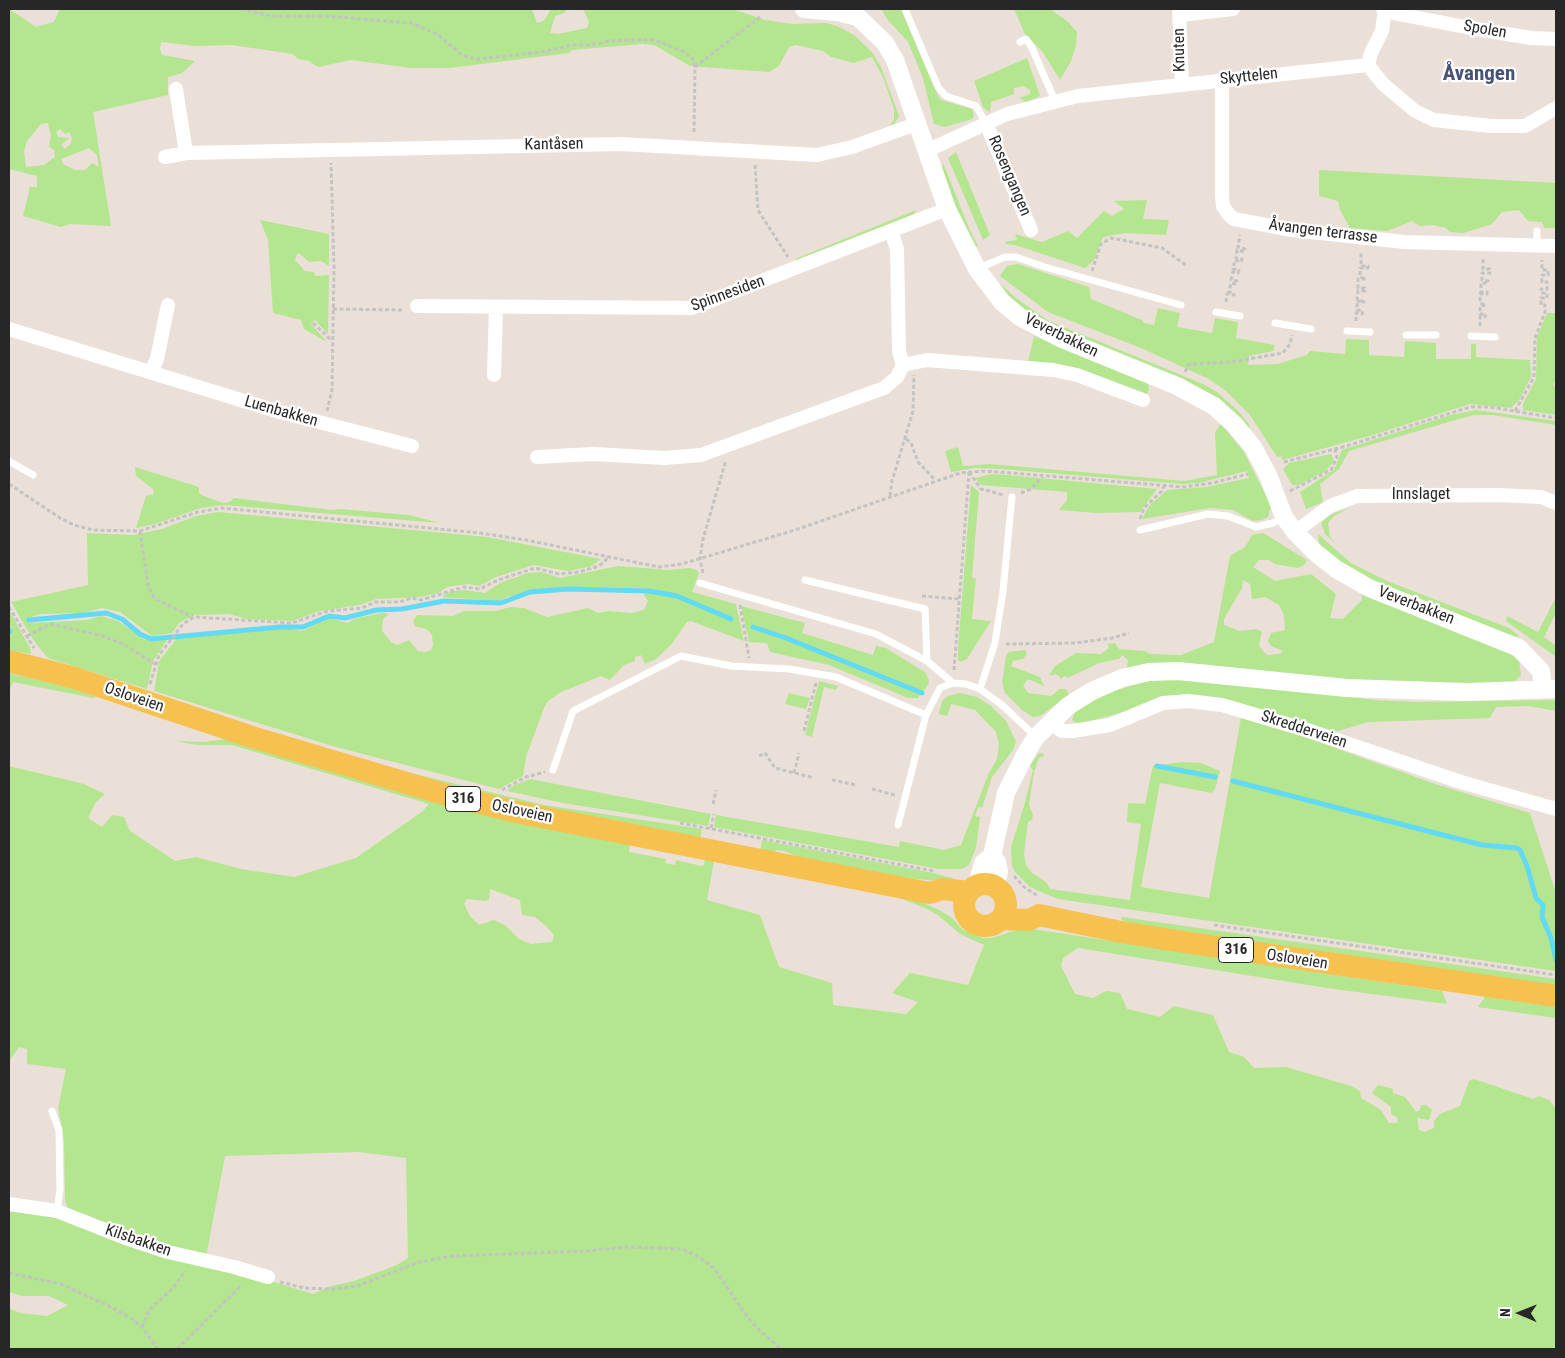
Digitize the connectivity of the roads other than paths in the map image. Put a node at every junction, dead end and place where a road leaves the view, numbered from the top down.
1 (804, 9) edge
2 (906, 9) edge
3 (1233, 9) edge
4 (1384, 9) edge
5 (1179, 12) edge
6 (860, 13) edge
7 (1556, 39) edge
8 (1020, 42) dead end
9 (1368, 65) junction
10 (1222, 80) junction
11 (1182, 85) junction
12 (176, 89) dead end
13 (1055, 101) junction
14 (1556, 108) edge
15 (986, 123) junction
16 (916, 124) junction
17 (926, 151) junction
18 (186, 153) junction
19 (165, 157) dead end
20 (947, 209) junction
21 (1031, 230) dead end
22 (891, 231) junction
23 (1537, 231) dead end
24 (1545, 246) edge
25 (977, 269) junction
26 (1181, 304) dead end
27 (168, 305) dead end
28 (417, 306) road end
29 (496, 307) junction
30 (1220, 312) road end
31 (1240, 316) dead end
32 (1275, 323) dead end
33 (9, 329) edge
34 (1311, 329) dead end
35 (1347, 331) dead end
36 (1370, 332) dead end
37 (1406, 334) dead end
38 (1436, 336) dead end
39 (1471, 336) dead end
40 (1495, 337) dead end
41 (907, 364) junction
42 (151, 372) junction
43 (494, 375) dead end
44 (1143, 400) dead end
45 (412, 446) dead end
46 (537, 457) dead end
47 (9, 461) edge
48 (33, 475) dead end
49 (1012, 497) road end
50 (1556, 503) edge
51 (1284, 517) junction
52 (1140, 530) road end
53 (1295, 532) junction
54 (805, 580) dead end
55 (700, 583) dead end
56 (9, 661) edge
57 (927, 662) junction
58 (953, 683) junction
59 (980, 689) junction
60 (1550, 689) edge
61 (926, 715) junction
62 (1051, 723) junction
63 (1036, 737) junction
64 (553, 770) road end
65 (1556, 809) edge
66 (898, 825) dead end
67 (985, 899) junction
68 (1556, 996) edge
69 (52, 1111) dead end
70 (9, 1204) edge
71 (57, 1211) junction
72 (268, 1277) road end

1 - 6 street, Veverbakken
2 - 15 lane
3 - 5 street, Knuten
4 - 7 street, Spolen
4 - 9 street
5 - 11 street, Knuten
6 - 16 street, Veverbakken
8 - 13 lane
9 - 10 street, Skyttelen
9 - 14 street
10 - 11 street, Skyttelen
10 - 24 street, Åvangen terrasse
11 - 13 street, Skyttelen
12 - 18 street
13 - 15 street, Skyttelen
15 - 17 street, Skyttelen
15 - 21 street, Rosengangen
16 - 17 street, Veverbakken
16 - 18 street, Kantåsen
17 - 20 street, Veverbakken
18 - 19 street, Kantåsen
20 - 22 street, Spinnesiden
20 - 25 street, Veverbakken
22 - 29 street, Spinnesiden
22 - 41 street
23 - 24 lane
25 - 26 lane
25 - 51 street, Veverbakken
27 - 42 street
28 - 29 street, Spinnesiden
29 - 43 street
30 - 31 lane
32 - 34 lane
33 - 42 street, Luenbakken
35 - 36 lane
37 - 38 lane
39 - 40 lane
41 - 44 street
41 - 46 street
42 - 45 street, Luenbakken
47 - 48 lane
49 - 59 lane
50 - 53 street, Innslaget
51 - 52 lane
51 - 53 street, Veverbakken
53 - 60 street, Veverbakken
54 - 57 lane
55 - 57 lane
56 - 67 main road, Osloveien / 316
57 - 58 lane
58 - 59 lane
58 - 61 lane
59 - 63 lane
60 - 62 street
61 - 64 lane
61 - 66 lane
62 - 63 street
62 - 65 street, Skredderveien
63 - 67 street
67 - 68 main road, Osloveien / 316
69 - 71 lane
70 - 71 street, Kilsbakken
71 - 72 street, Kilsbakken

